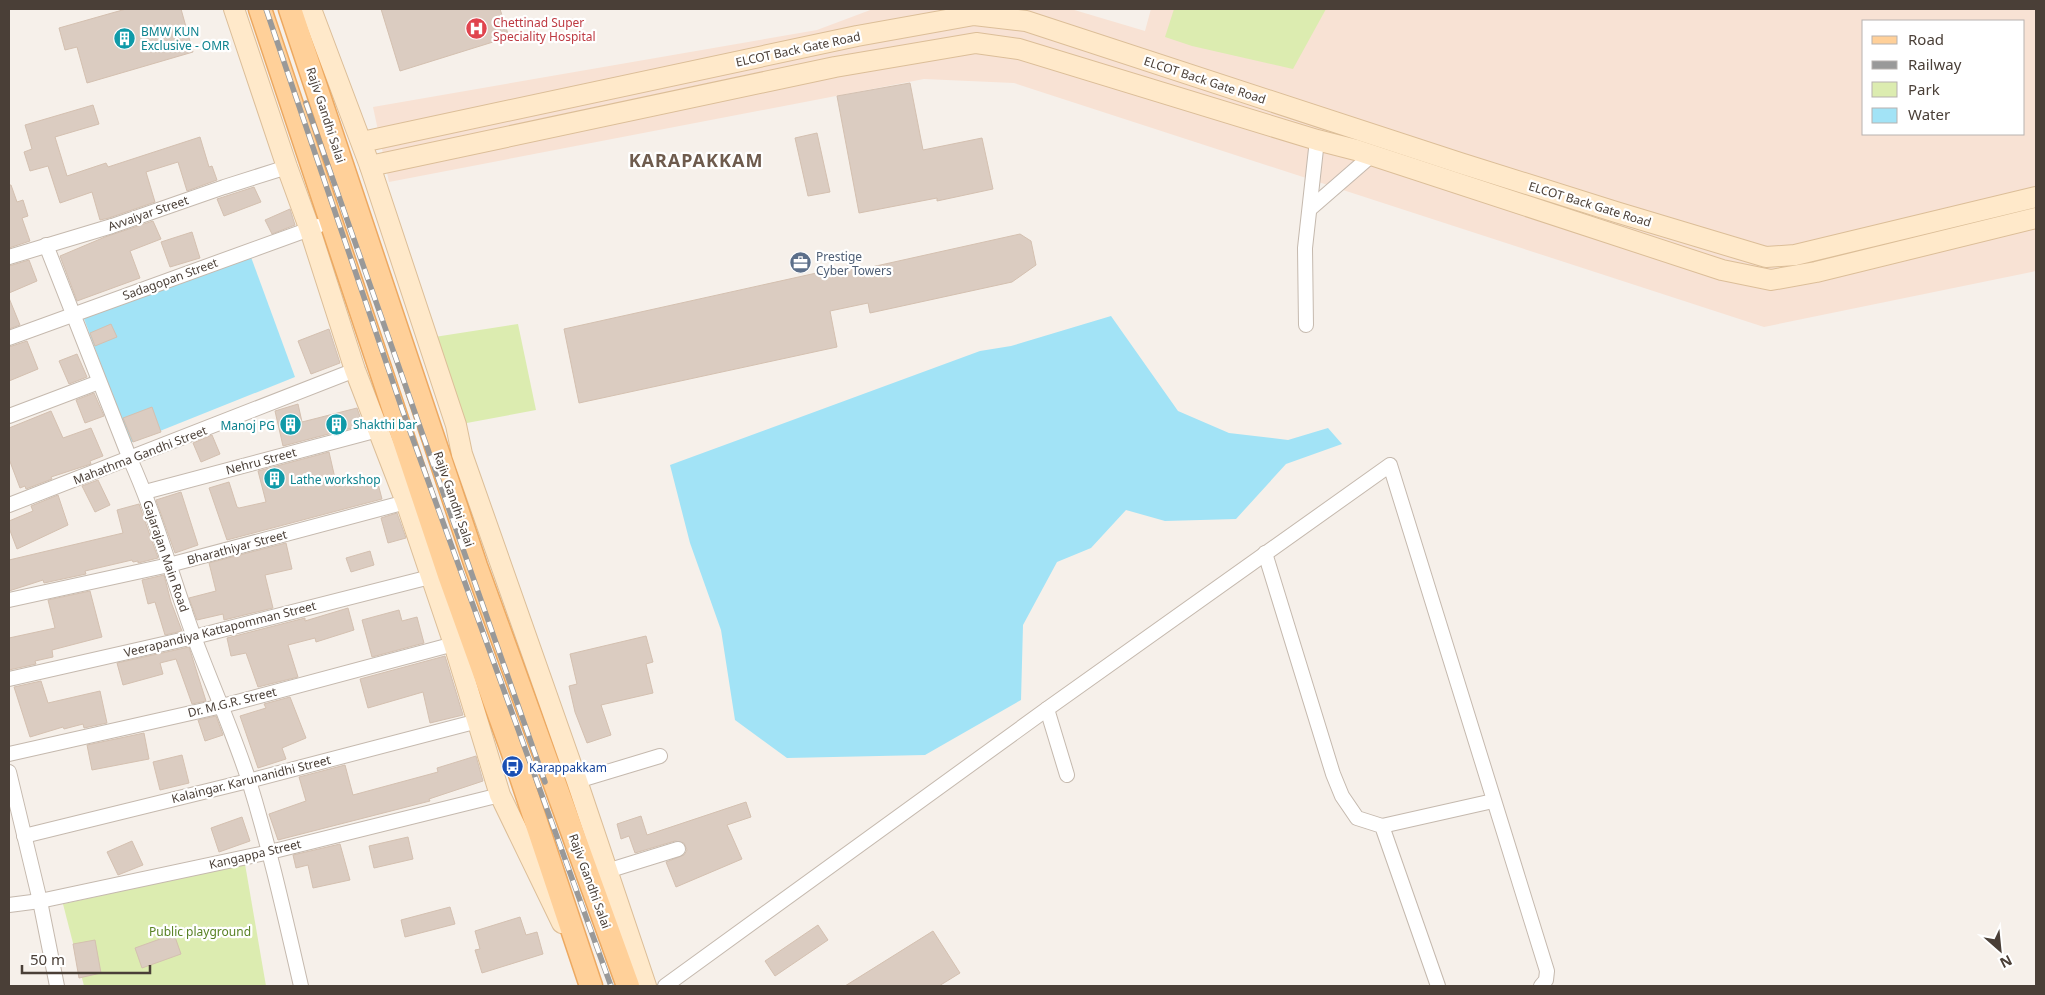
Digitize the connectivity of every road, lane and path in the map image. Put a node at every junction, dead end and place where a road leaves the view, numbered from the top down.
1 (234, 9) edge
2 (260, 9) edge
3 (290, 9) edge
4 (311, 9) edge
5 (1166, 67) junction
6 (1155, 91) junction
7 (1318, 140) junction
8 (362, 142) junction
9 (1372, 155) junction
10 (370, 166) junction
11 (287, 167) junction
12 (2036, 197) edge
13 (1311, 208) junction
14 (2036, 218) edge
15 (320, 225) junction
16 (1846, 242) junction
17 (46, 246) junction
18 (9, 257) edge
19 (1852, 263) junction
20 (73, 314) junction
21 (1306, 325) dead end
22 (9, 338) edge
23 (355, 370) junction
24 (100, 382) junction
25 (9, 416) edge
26 (378, 430) junction
27 (130, 459) junction
28 (145, 492) junction
29 (406, 502) junction
30 (9, 505) edge
31 (1265, 554) junction
32 (169, 565) junction
33 (439, 575) junction
34 (509, 588) junction
35 (488, 596) junction
36 (9, 600) edge
37 (194, 637) junction
38 (454, 644) junction
39 (9, 679) edge
40 (222, 706) junction
41 (1047, 708) junction
42 (478, 721) junction
43 (9, 754) edge
44 (660, 756) dead end
45 (9, 772) edge
46 (1067, 775) dead end
47 (248, 781) junction
48 (577, 781) junction
49 (500, 795) junction
50 (1493, 800) junction
51 (1382, 826) junction
52 (24, 836) junction
53 (678, 849) dead end
54 (270, 852) junction
55 (607, 871) junction
56 (40, 901) junction
57 (9, 905) edge
58 (588, 978) edge
59 (57, 986) edge
60 (300, 986) edge
61 (628, 986) edge
62 (646, 986) edge
63 (665, 986) edge
64 (1438, 986) edge
65 (1541, 986) edge

1 - 11 street
2 - 15 main road
3 - 35 main road, Rajiv Gandhi Salai
4 - 8 street
5 - 6 street
5 - 8 street, ELCOT Back Gate Road
5 - 16 street, ELCOT Back Gate Road
6 - 7 street, ELCOT Back Gate Road
6 - 10 street, ELCOT Back Gate Road
7 - 9 street, ELCOT Back Gate Road
7 - 13 street
8 - 10 street
9 - 13 street
9 - 19 street, ELCOT Back Gate Road
10 - 34 street
11 - 15 street
11 - 17 street, Avvaiyar Street
12 - 16 street, ELCOT Back Gate Road
13 - 21 street
14 - 19 street, ELCOT Back Gate Road
15 - 20 street, Sadagopan Street
15 - 23 street
15 - 33 main road
16 - 19 street
17 - 18 street, Avvaiyar Street
17 - 20 street, Gajarajan Main Road
20 - 22 street, Sadagopan Street
20 - 24 street, Gajarajan Main Road
23 - 26 street
23 - 27 street, Mahathma Gandhi Street
24 - 25 street
24 - 27 street, Gajarajan Main Road
26 - 28 street, Nehru Street
26 - 29 street
27 - 28 street, Gajarajan Main Road
27 - 30 street, Mahathma Gandhi Street
28 - 32 street, Gajarajan Main Road
29 - 32 street, Bharathiyar Street
29 - 33 street
31 - 41 street
31 - 50 street
31 - 51 street
32 - 36 street, Bharathiyar Street
32 - 37 street, Gajarajan Main Road
33 - 37 street, Veerapandiya Kattapomman Street
33 - 38 street
33 - 58 main road
34 - 35 street
34 - 48 street
35 - 61 main road, Rajiv Gandhi Salai
37 - 39 street, Veerapandiya Kattapomman Street
37 - 40 street, Gajarajan Main Road
38 - 40 street, Dr. M.G.R. Street
38 - 42 street
40 - 43 street, Dr. M.G.R. Street
40 - 47 street, Gajarajan Main Road
41 - 46 street
41 - 63 street
42 - 47 street, Kalaingar. Karunanidhi Street
42 - 49 street
44 - 48 street
45 - 52 street
47 - 52 street, Kalaingar. Karunanidhi Street
47 - 54 street, Gajarajan Main Road
48 - 55 street
49 - 54 street, Kangappa Street
49 - 58 street
50 - 51 street
50 - 65 street
51 - 64 street
52 - 56 street
53 - 55 street
54 - 56 street, Kangappa Street
54 - 60 street, Gajarajan Main Road
55 - 62 street
56 - 57 street, Kangappa Street
56 - 59 street

